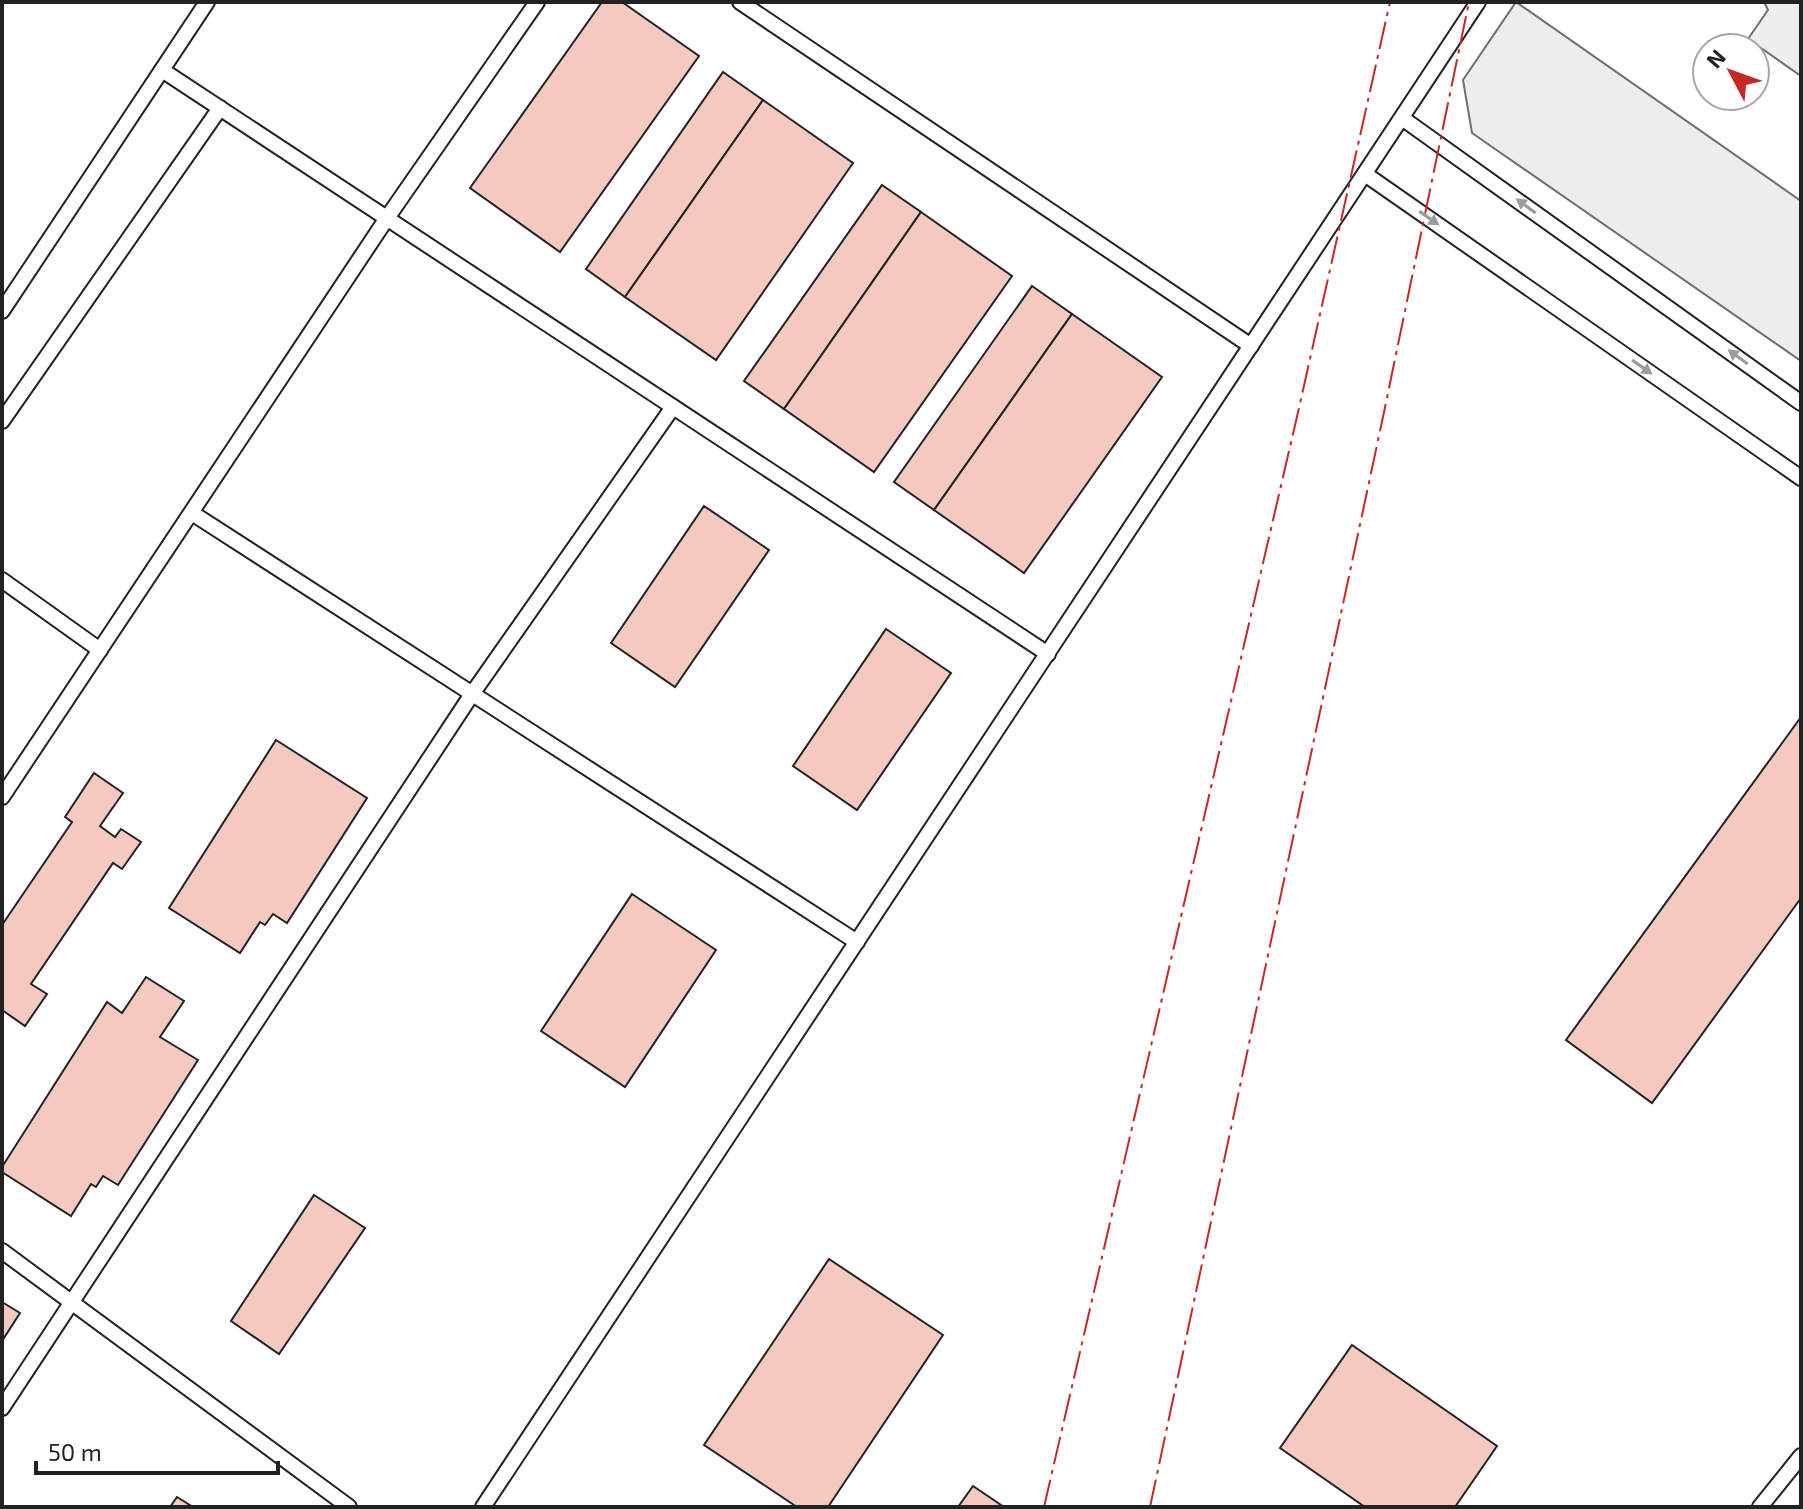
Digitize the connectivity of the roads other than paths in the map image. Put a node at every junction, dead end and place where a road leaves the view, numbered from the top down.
1 (207, 2) edge
2 (537, 2) edge
3 (740, 2) edge
4 (1478, 2) edge
5 (162, 70) junction
6 (220, 108) junction
7 (1402, 118) junction
8 (1365, 174) junction
9 (387, 218) junction
10 (2, 311) edge
11 (1251, 346) junction
12 (1801, 403) edge
13 (673, 407) junction
14 (2, 421) edge
15 (1801, 478) edge
16 (192, 513) junction
17 (2, 580) edge
18 (100, 650) junction
19 (1048, 654) junction
20 (472, 694) junction
21 (2, 797) edge
22 (857, 942) junction
23 (2, 1251) edge
24 (71, 1304) junction
25 (2, 1408) edge
26 (1801, 1456) edge
27 (349, 1507) edge
28 (483, 1507) edge
29 (1760, 1507) edge

1 - 5 lane
2 - 9 lane
3 - 11 lane
4 - 7 lane
5 - 6 lane
5 - 10 lane
6 - 9 lane
6 - 14 lane
7 - 8 lane
12 -> 7 lane
8 - 11 lane
8 -> 15 lane
9 - 13 lane
9 - 16 lane
11 - 19 lane
13 - 19 lane
13 - 20 lane
16 - 18 lane
16 - 20 lane
17 - 18 lane
18 - 21 lane
19 - 22 lane
20 - 22 lane
20 - 24 lane
22 - 28 lane
23 - 24 lane
24 - 25 lane
24 - 27 lane
26 - 29 lane

